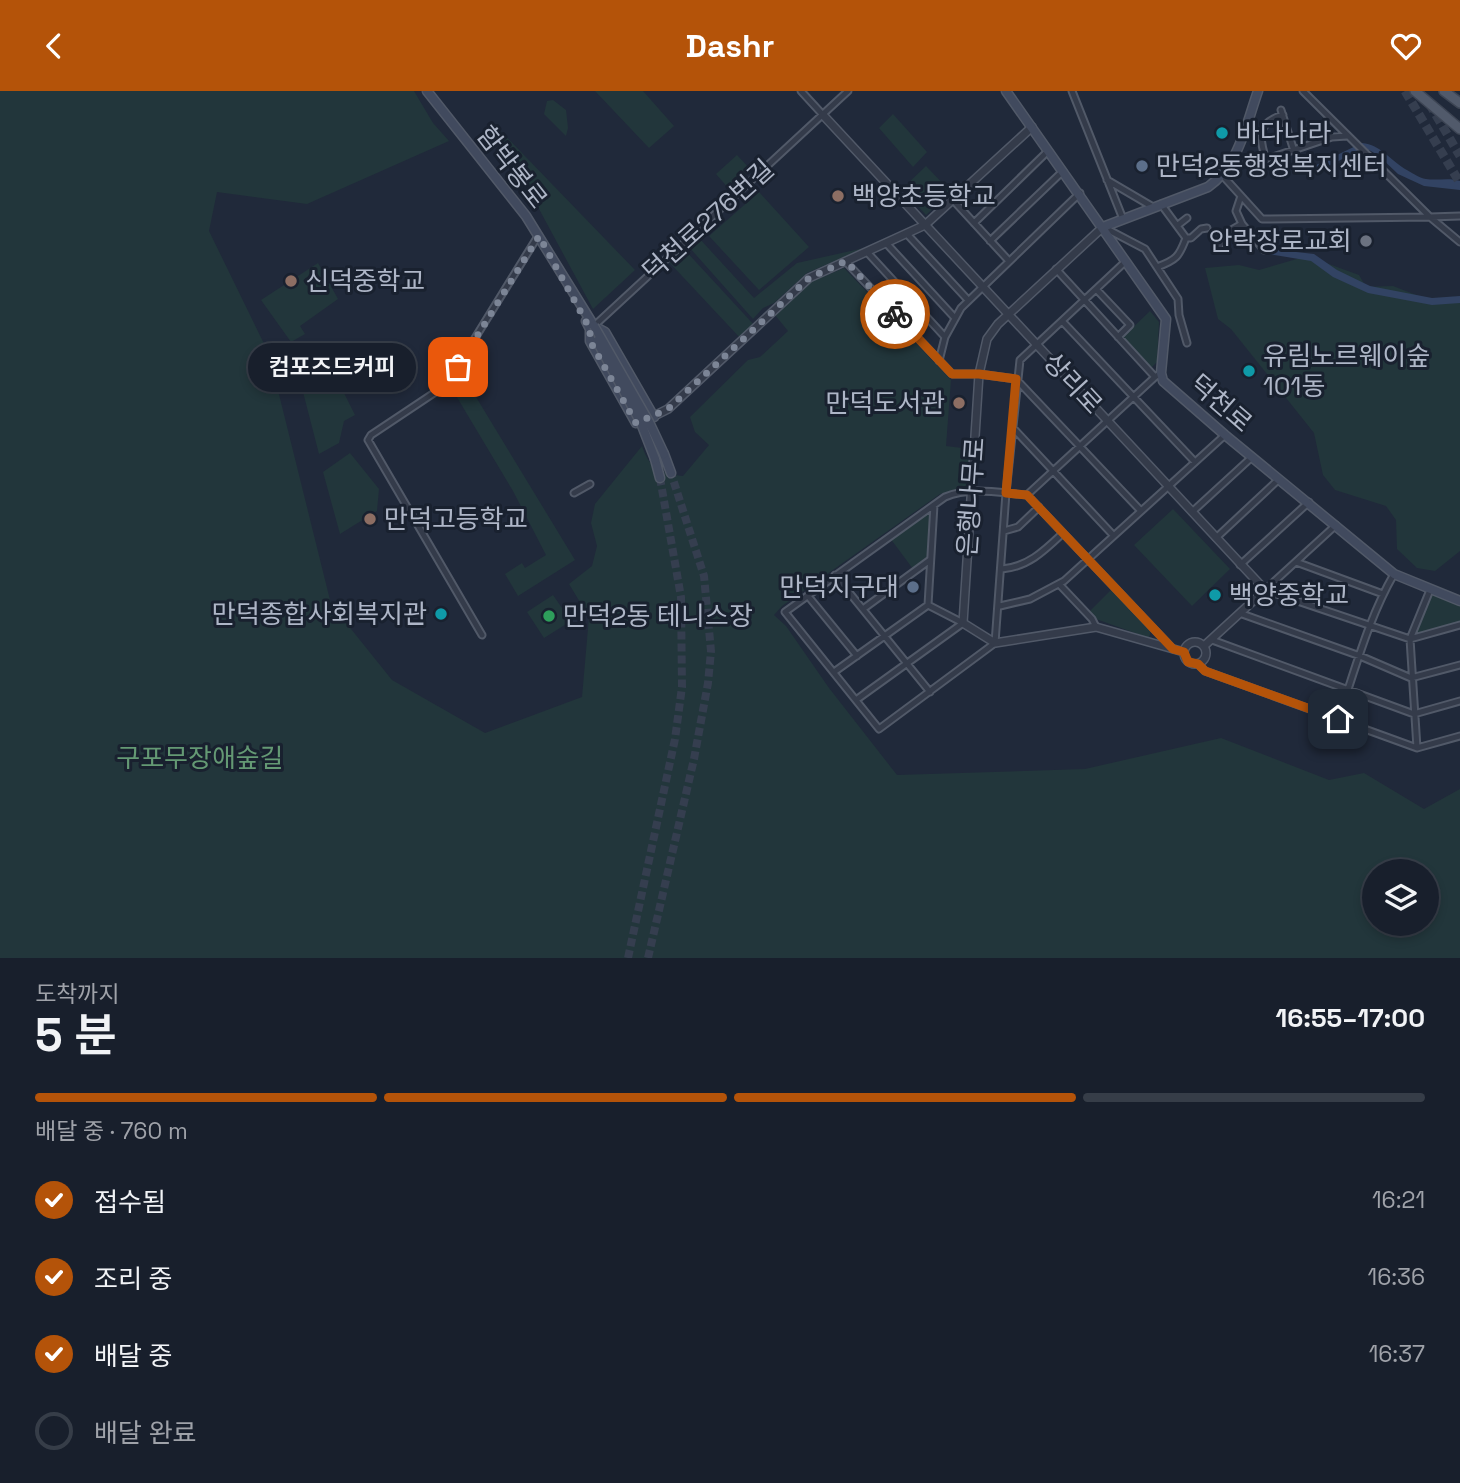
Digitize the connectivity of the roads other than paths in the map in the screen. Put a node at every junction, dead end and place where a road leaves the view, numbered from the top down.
1 (427, 91) edge
2 (801, 91) edge
3 (848, 91) edge
4 (1006, 91) edge
5 (1072, 91) edge
6 (1258, 91) edge
7 (1303, 91) edge
8 (1415, 91) edge
9 (1444, 91) edge
10 (1460, 103) edge
11 (823, 115) junction
12 (1032, 127) junction
13 (1460, 129) edge
14 (1244, 132) junction
15 (1347, 136) junction
16 (1259, 139) junction
17 (1048, 151) junction
18 (1294, 151) junction
19 (1235, 156) junction
20 (1266, 160) junction
21 (1063, 171) junction
22 (1223, 176) junction
23 (1107, 180) junction
24 (1080, 193) junction
25 (1241, 196) junction
26 (953, 200) junction
27 (1157, 206) junction
28 (1256, 212) junction
29 (1460, 216) edge
30 (1430, 217) junction
31 (1188, 218) dead end
32 (1123, 219) junction
33 (974, 223) junction
34 (1242, 223) junction
35 (925, 225) junction
36 (1178, 225) junction
37 (1103, 227) junction
38 (1207, 228) dead end
39 (907, 233) junction
40 (539, 236) junction
41 (1186, 238) junction
42 (990, 241) junction
43 (1460, 242) edge
44 (886, 243) junction
45 (1218, 248) dead end
46 (1264, 250) dead end
47 (867, 252) junction
48 (671, 253) junction
49 (676, 259) dead end
50 (846, 261) junction
51 (1009, 261) junction
52 (1126, 261) junction
53 (1157, 267) junction
54 (1056, 269) junction
55 (982, 286) junction
56 (1096, 289) junction
57 (968, 300) junction
58 (1084, 300) junction
59 (1009, 314) junction
60 (954, 317) junction
61 (1062, 321) junction
62 (592, 327) junction
63 (945, 337) junction
64 (1118, 337) junction
65 (1187, 343) dead end
66 (1037, 344) junction
67 (939, 361) junction
68 (979, 374) junction
69 (1158, 375) junction
70 (1016, 379) junction
71 (1133, 397) junction
72 (654, 417) junction
73 (1108, 420) junction
74 (636, 423) joint
75 (1013, 428) junction
76 (1225, 435) junction
77 (1080, 446) junction
78 (659, 456) junction
79 (1252, 457) junction
80 (1195, 462) junction
81 (1054, 470) junction
82 (671, 473) tunnel mouth
83 (660, 478) tunnel mouth
84 (1279, 479) junction
85 (590, 484) dead end
86 (1169, 486) junction
87 (970, 491) junction
88 (574, 493) dead end
89 (1006, 493) junction
90 (1027, 495) junction
91 (1308, 502) junction
92 (934, 505) junction
93 (1039, 507) junction
94 (1141, 511) junction
95 (1192, 512) junction
96 (1336, 524) junction
97 (1004, 531) junction
98 (1063, 533) junction
99 (1114, 535) junction
100 (1216, 538) junction
101 (930, 560) junction
102 (1088, 560) junction
103 (1296, 562) junction
104 (1240, 565) junction
105 (1002, 569) junction
106 (1394, 574) junction
107 (835, 575) junction
108 (1059, 584) junction
109 (1265, 590) junction
110 (1430, 590) junction
111 (1383, 594) junction
112 (808, 596) junction
113 (1460, 601) edge
114 (928, 605) junction
115 (1000, 606) junction
116 (863, 610) junction
117 (1242, 614) junction
118 (963, 623) junction
119 (1460, 625) edge
120 (1370, 626) junction
121 (1096, 627) junction
122 (482, 635) dead end
123 (885, 636) junction
124 (1212, 639) junction
125 (1410, 639) junction
126 (995, 643) junction
127 (1204, 646) junction
128 (1173, 649) junction
129 (1184, 652) junction
130 (857, 656) junction
131 (1360, 656) junction
132 (907, 663) junction
133 (1198, 664) junction
134 (1460, 664) edge
135 (834, 672) junction
136 (1412, 678) junction
137 (1349, 689) junction
138 (930, 692) junction
139 (856, 700) junction
140 (1460, 701) edge
141 (1414, 714) junction
142 (1338, 719) junction
143 (1460, 736) edge
144 (1417, 748) junction

1 - 40 main road, 함박봉로
2 - 11 street
3 - 11 street, 덕천로276번길
4 - 12 main road, 덕천로
5 - 23 street
6 - 14 main road
7 - 15 street
8 - 13 main road
9 - 10 main road
11 - 35 street, 상리로
11 - 48 street, 덕천로276번길
12 - 17 main road, 덕천로
12 - 26 street
14 - 16 street
14 - 19 main road
15 - 18 street
15 - 30 street
16 - 18 street
16 - 20 street
17 - 21 main road, 덕천로
17 - 33 street
18 - 20 street
19 - 20 street
19 - 22 main road
21 - 24 main road, 덕천로
21 - 42 street
22 - 25 street
22 - 27 main road
23 - 27 street
23 - 32 street
24 - 37 main road, 덕천로
24 - 51 street
25 - 28 street
25 - 34 street
26 - 33 street
26 - 35 street
27 - 32 main road
27 - 36 street
28 - 30 street
28 - 34 street
29 - 30 street
30 - 43 street
31 - 36 street
32 - 37 main road
33 - 42 street
34 - 45 street
34 - 46 street
35 - 39 street
35 - 55 street, 상리로
36 - 41 street
37 - 52 main road, 덕천로
37 - 53 street
37 - 54 street, 은행나무로
38 - 41 street
39 - 44 street
39 - 57 street
40 - 62 main road, 함박봉로
40 - 122 street
41 - 53 street
42 - 51 street
44 - 47 street
44 - 60 street
47 - 50 street
47 - 63 street
48 - 49 street
48 - 62 street, 덕천로276번길
50 - 67 street
50 - 72 street
51 - 55 street
52 - 56 street
52 - 69 main road, 덕천로
53 - 65 street
54 - 58 street
54 - 59 street, 은행나무로
55 - 57 street
55 - 59 street, 상리로
56 - 58 street
56 - 64 street
57 - 60 street
58 - 61 street
58 - 64 street
59 - 66 street, 상리로
59 - 68 street, 은행나무로
60 - 63 street
61 - 66 street
61 - 71 street
62 - 72 main road
62 - 74 main road
62 - 78 main road, bridge
63 - 67 street
64 - 69 street
66 - 70 street
66 - 73 street, 상리로
67 - 68 street
68 - 70 street
68 - 87 street, 은행나무로
69 - 71 street
69 - 76 main road, 덕천로
70 - 75 street
70 - 77 street
71 - 73 street
71 - 80 street
72 - 74 street
73 - 77 street
73 - 86 street, 상리로
75 - 81 street
75 - 89 street
76 - 79 main road, 덕천로
76 - 80 street
77 - 81 street
77 - 94 street
78 - 82 main road
78 - 83 main road
79 - 84 main road, 덕천로
79 - 95 street
80 - 86 street
81 - 90 street
81 - 99 street
84 - 91 main road, 덕천로
84 - 100 street
85 - 88 street
86 - 94 street
86 - 95 street, 상리로
87 - 89 street
87 - 92 street
87 - 118 street, 은행나무로
89 - 90 street
89 - 97 street
90 - 93 street
91 - 96 main road, 덕천로
91 - 104 street
92 - 101 street
92 - 107 street
93 - 97 street
93 - 98 street
94 - 99 street
95 - 100 street, 상리로
96 - 103 street
96 - 106 main road, 덕천로
97 - 105 street
98 - 102 street
98 - 105 street
99 - 102 street
100 - 104 street, 상리로
101 - 114 street
101 - 116 street
102 - 108 street
102 - 128 street
103 - 109 street
103 - 111 street
104 - 109 street, 상리로
105 - 115 street
106 - 110 main road, 덕천로
106 - 111 street
107 - 112 street
107 - 116 street
108 - 115 street
108 - 121 street
109 - 117 street
109 - 120 street
110 - 113 main road, 덕천로
110 - 125 street
111 - 120 street
112 - 130 street
112 - 135 street
114 - 118 street
114 - 123 street
115 - 126 street
116 - 123 street
117 - 124 street
117 - 131 street
118 - 126 street
118 - 132 street
119 - 125 street
120 - 125 street
120 - 131 street
121 - 126 street
121 - 128 street
123 - 130 street
123 - 132 street
124 - 127 street
124 - 137 street
125 - 136 street
126 - 138 street
127 - 129 street
127 - 133 street
128 - 129 street
129 - 133 street
130 - 135 street
131 - 136 street
131 - 137 street
132 - 138 street
132 - 139 street
133 - 142 street
134 - 136 street
135 - 139 street
136 - 141 street
137 - 141 street
137 - 142 street
138 - 139 street
140 - 141 street
141 - 144 street
142 - 144 street
143 - 144 street

